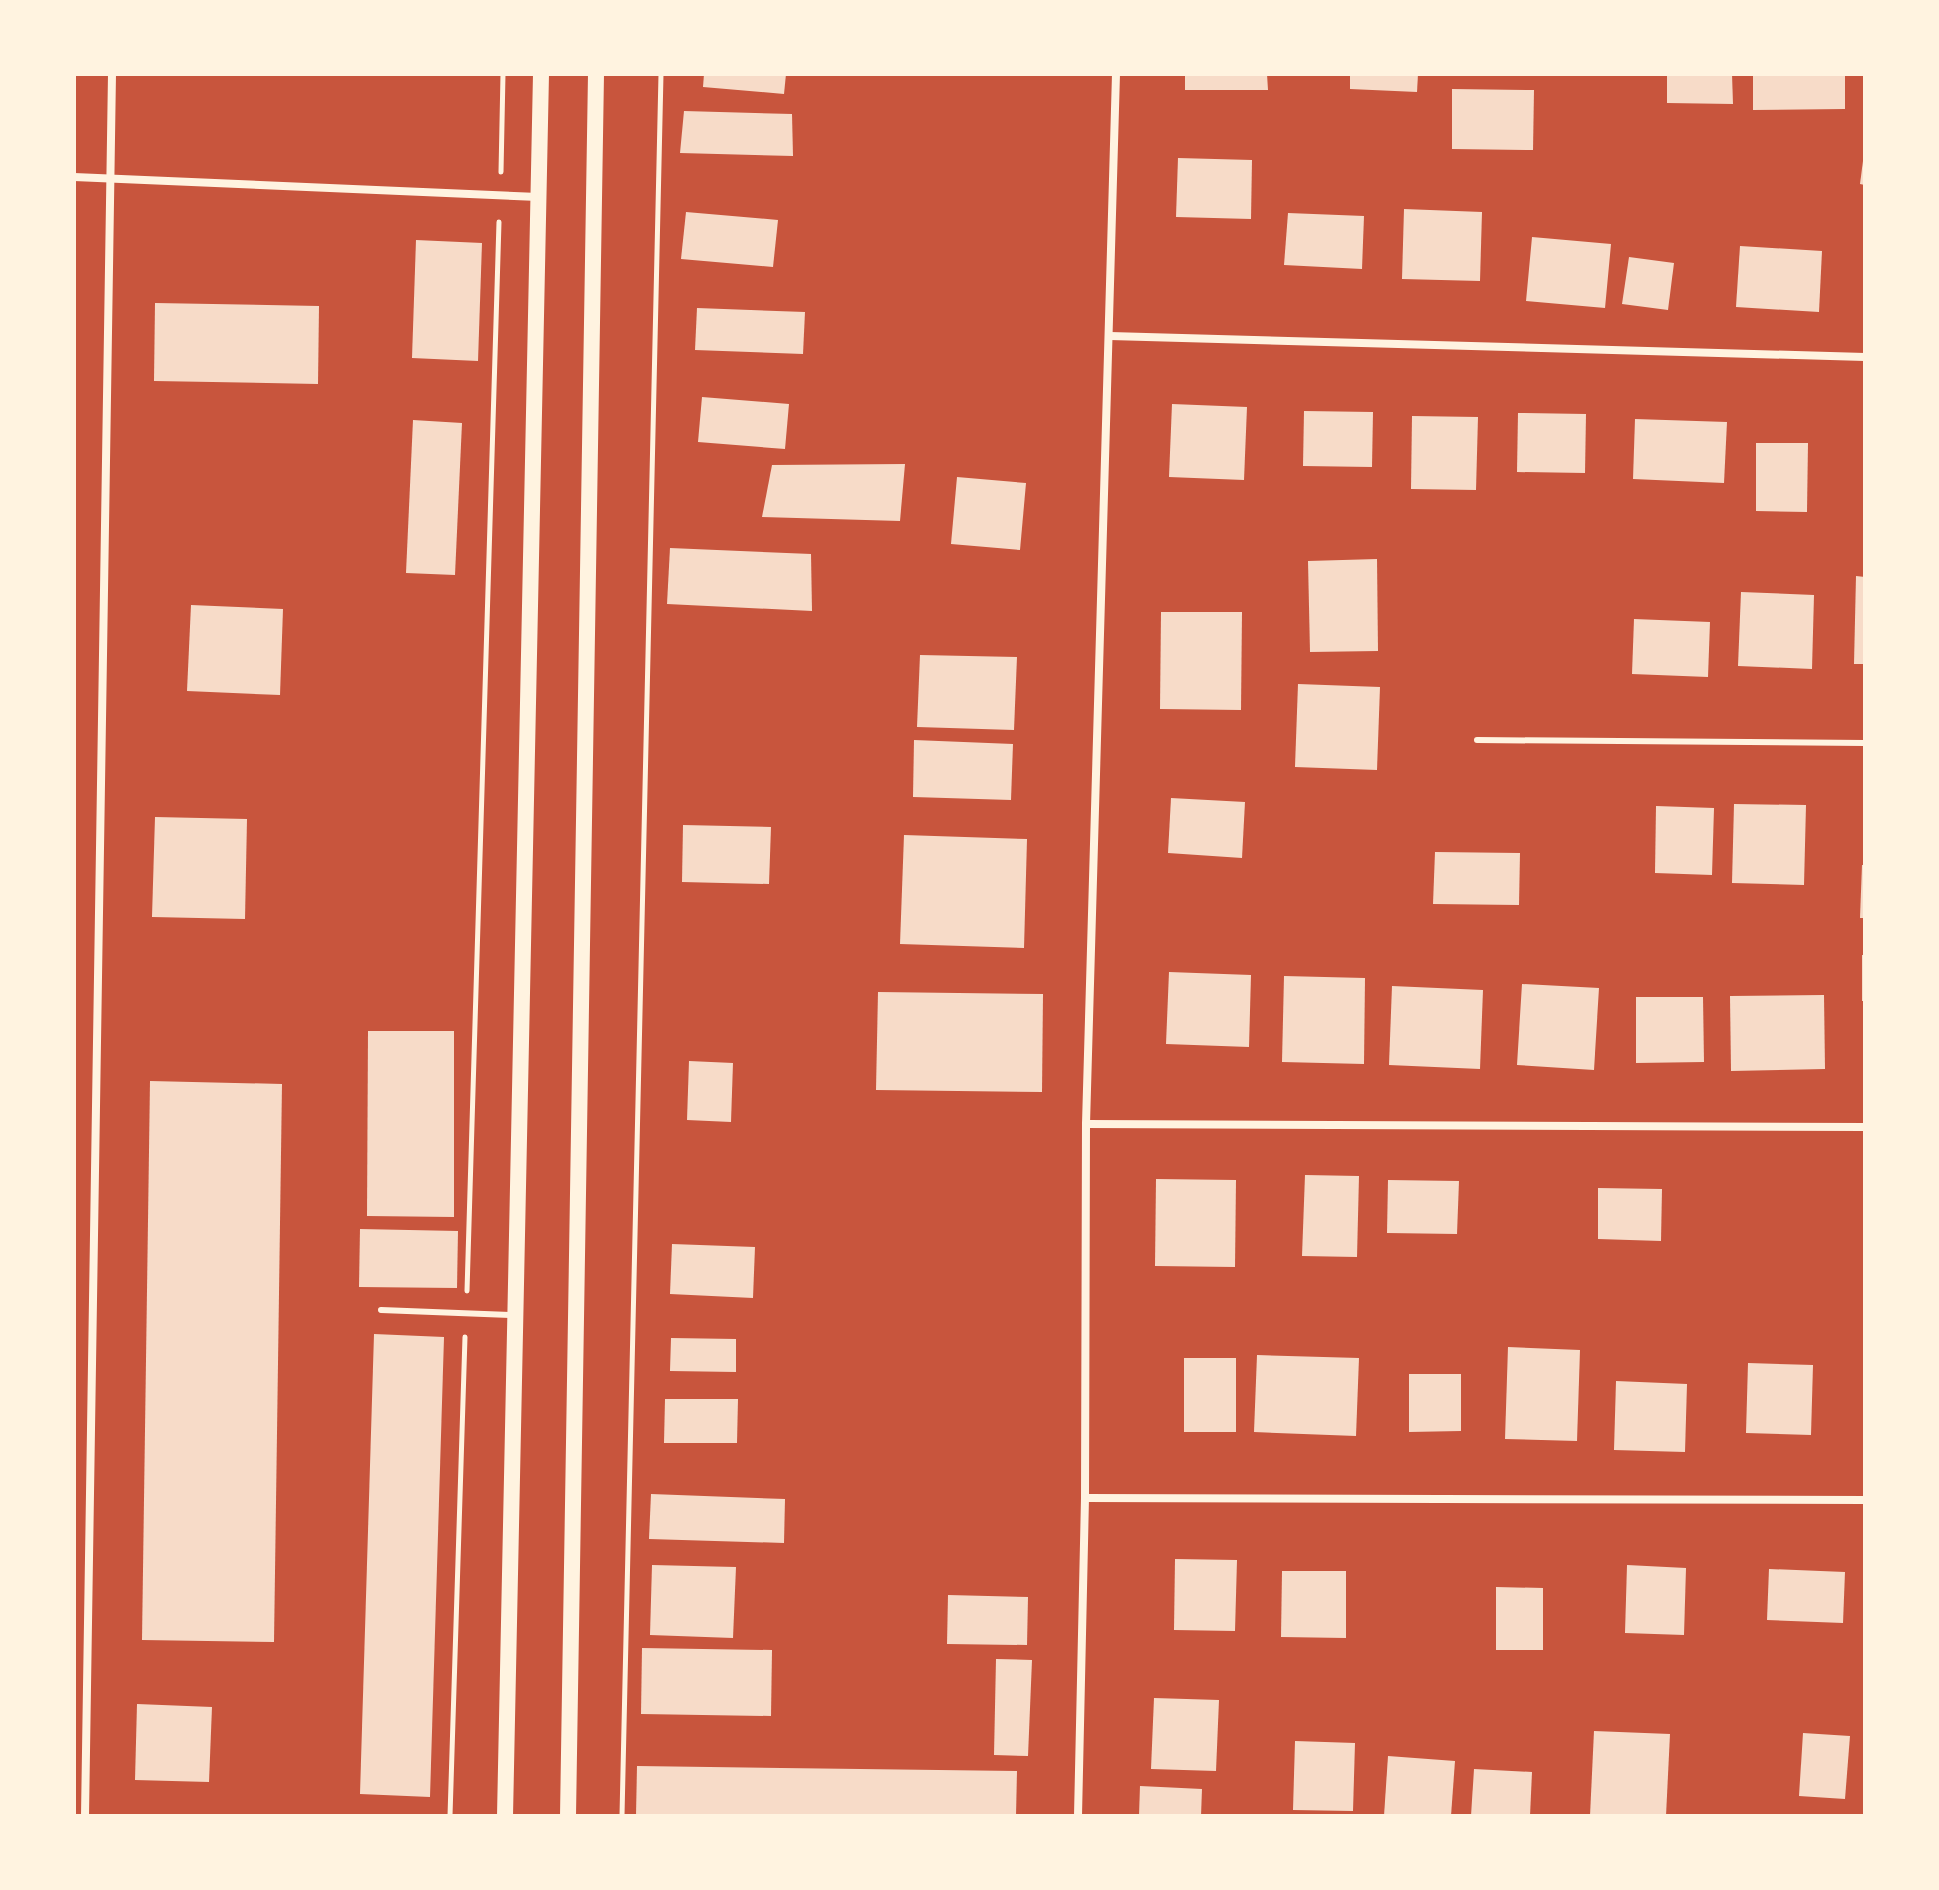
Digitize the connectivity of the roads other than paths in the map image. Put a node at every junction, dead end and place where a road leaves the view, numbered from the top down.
1 (112, 74) edge
2 (541, 74) edge
3 (596, 74) edge
4 (1116, 74) edge
5 (74, 177) edge
6 (111, 178) junction
7 (538, 197) junction
8 (1110, 336) junction
9 (1865, 357) edge
10 (1477, 740) dead end
11 (1865, 743) edge
12 (1086, 1124) junction
13 (1865, 1127) edge
14 (381, 1310) dead end
15 (516, 1315) junction
16 (1085, 1498) junction
17 (1865, 1500) edge
18 (85, 1816) edge
19 (505, 1816) edge
20 (568, 1816) edge
21 (1078, 1816) edge

1 - 6 street
2 - 7 main road
3 - 20 main road
4 - 8 street
5 - 6 street
6 - 7 street
6 - 18 street
7 - 15 main road
8 - 9 street
8 - 12 street
10 - 11 lane
12 - 13 street
12 - 16 street
14 - 15 lane
15 - 19 main road
16 - 17 street
16 - 21 street

